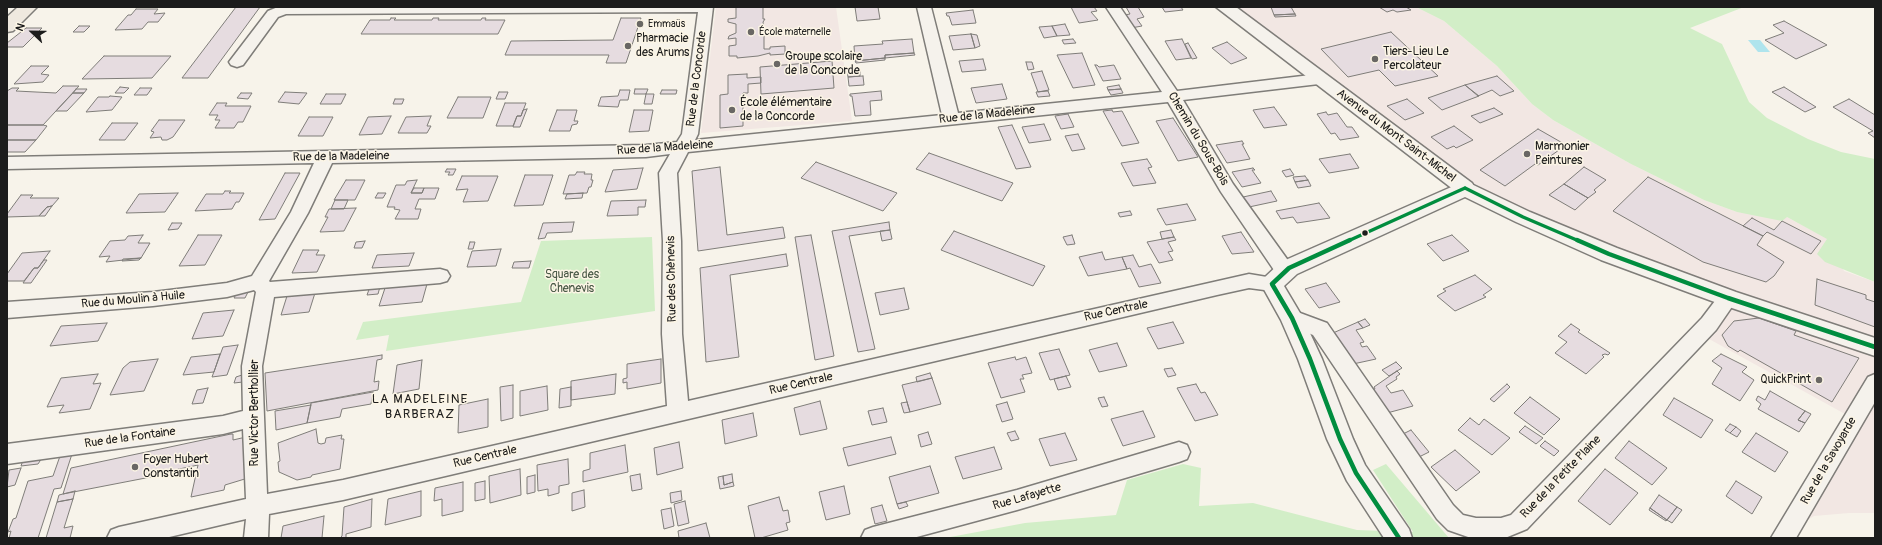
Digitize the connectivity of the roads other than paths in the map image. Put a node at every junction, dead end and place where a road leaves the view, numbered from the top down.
1 (28, 7) edge
2 (924, 7) edge
3 (1113, 7) edge
4 (1225, 7) edge
5 (706, 8) edge
6 (7, 27) edge
7 (237, 62) dead end
8 (1319, 79) junction
9 (1172, 95) junction
10 (951, 119) junction
11 (683, 148) junction
12 (326, 157) junction
13 (7, 163) edge
14 (1465, 188) junction
15 (440, 276) dead end
16 (1278, 278) junction
17 (262, 286) junction
18 (1728, 298) junction
19 (7, 310) edge
20 (1292, 318) junction
21 (1875, 347) edge
22 (1875, 383) edge
23 (678, 413) junction
24 (253, 418) junction
25 (1179, 452) dead end
26 (7, 454) edge
27 (258, 506) junction
28 (119, 538) edge
29 (256, 538) edge
30 (873, 538) edge
31 (1400, 538) edge
32 (1782, 538) edge

1 - 6 main road
2 - 10 street
3 - 9 street, Chemin du Sous-Bois
4 - 8 main road, Avenue du Mont Saint-Michel
5 - 7 street, Rue de la Concorde
5 - 11 street, Rue de la Concorde
8 - 9 street, Rue de la Madeleine
8 - 14 main road, Avenue du Mont Saint-Michel
9 - 10 street, Rue de la Madeleine
9 - 16 street, Chemin du Sous-Bois
10 - 11 street, Rue de la Madeleine
11 - 12 street, Rue de la Madeleine
11 - 23 street, Rue des Chènevis
12 - 13 street, Rue de la Madeleine
12 - 17 street, Rue Victor Berthollier
14 - 16 main road
14 - 18 main road, Avenue du Mont Saint-Michel
15 - 17 street
16 - 20 main road
16 - 23 street, Rue Centrale
17 - 19 street, Rue du Moulin à Huile
17 - 24 street, Rue Victor Berthollier
18 - 20 street, Rue de la Petite Plaine
18 - 21 main road, Avenue du Mont Saint-Michel
20 - 31 main road
22 - 32 street, Rue de la Savoyarde
23 - 27 street, Rue Centrale
24 - 26 street, Rue de la Fontaine
24 - 27 street, Rue Victor Berthollier
25 - 30 street, Rue Lafayette
27 - 28 street, Rue Centrale
27 - 29 street, Rue Victor Berthollier

